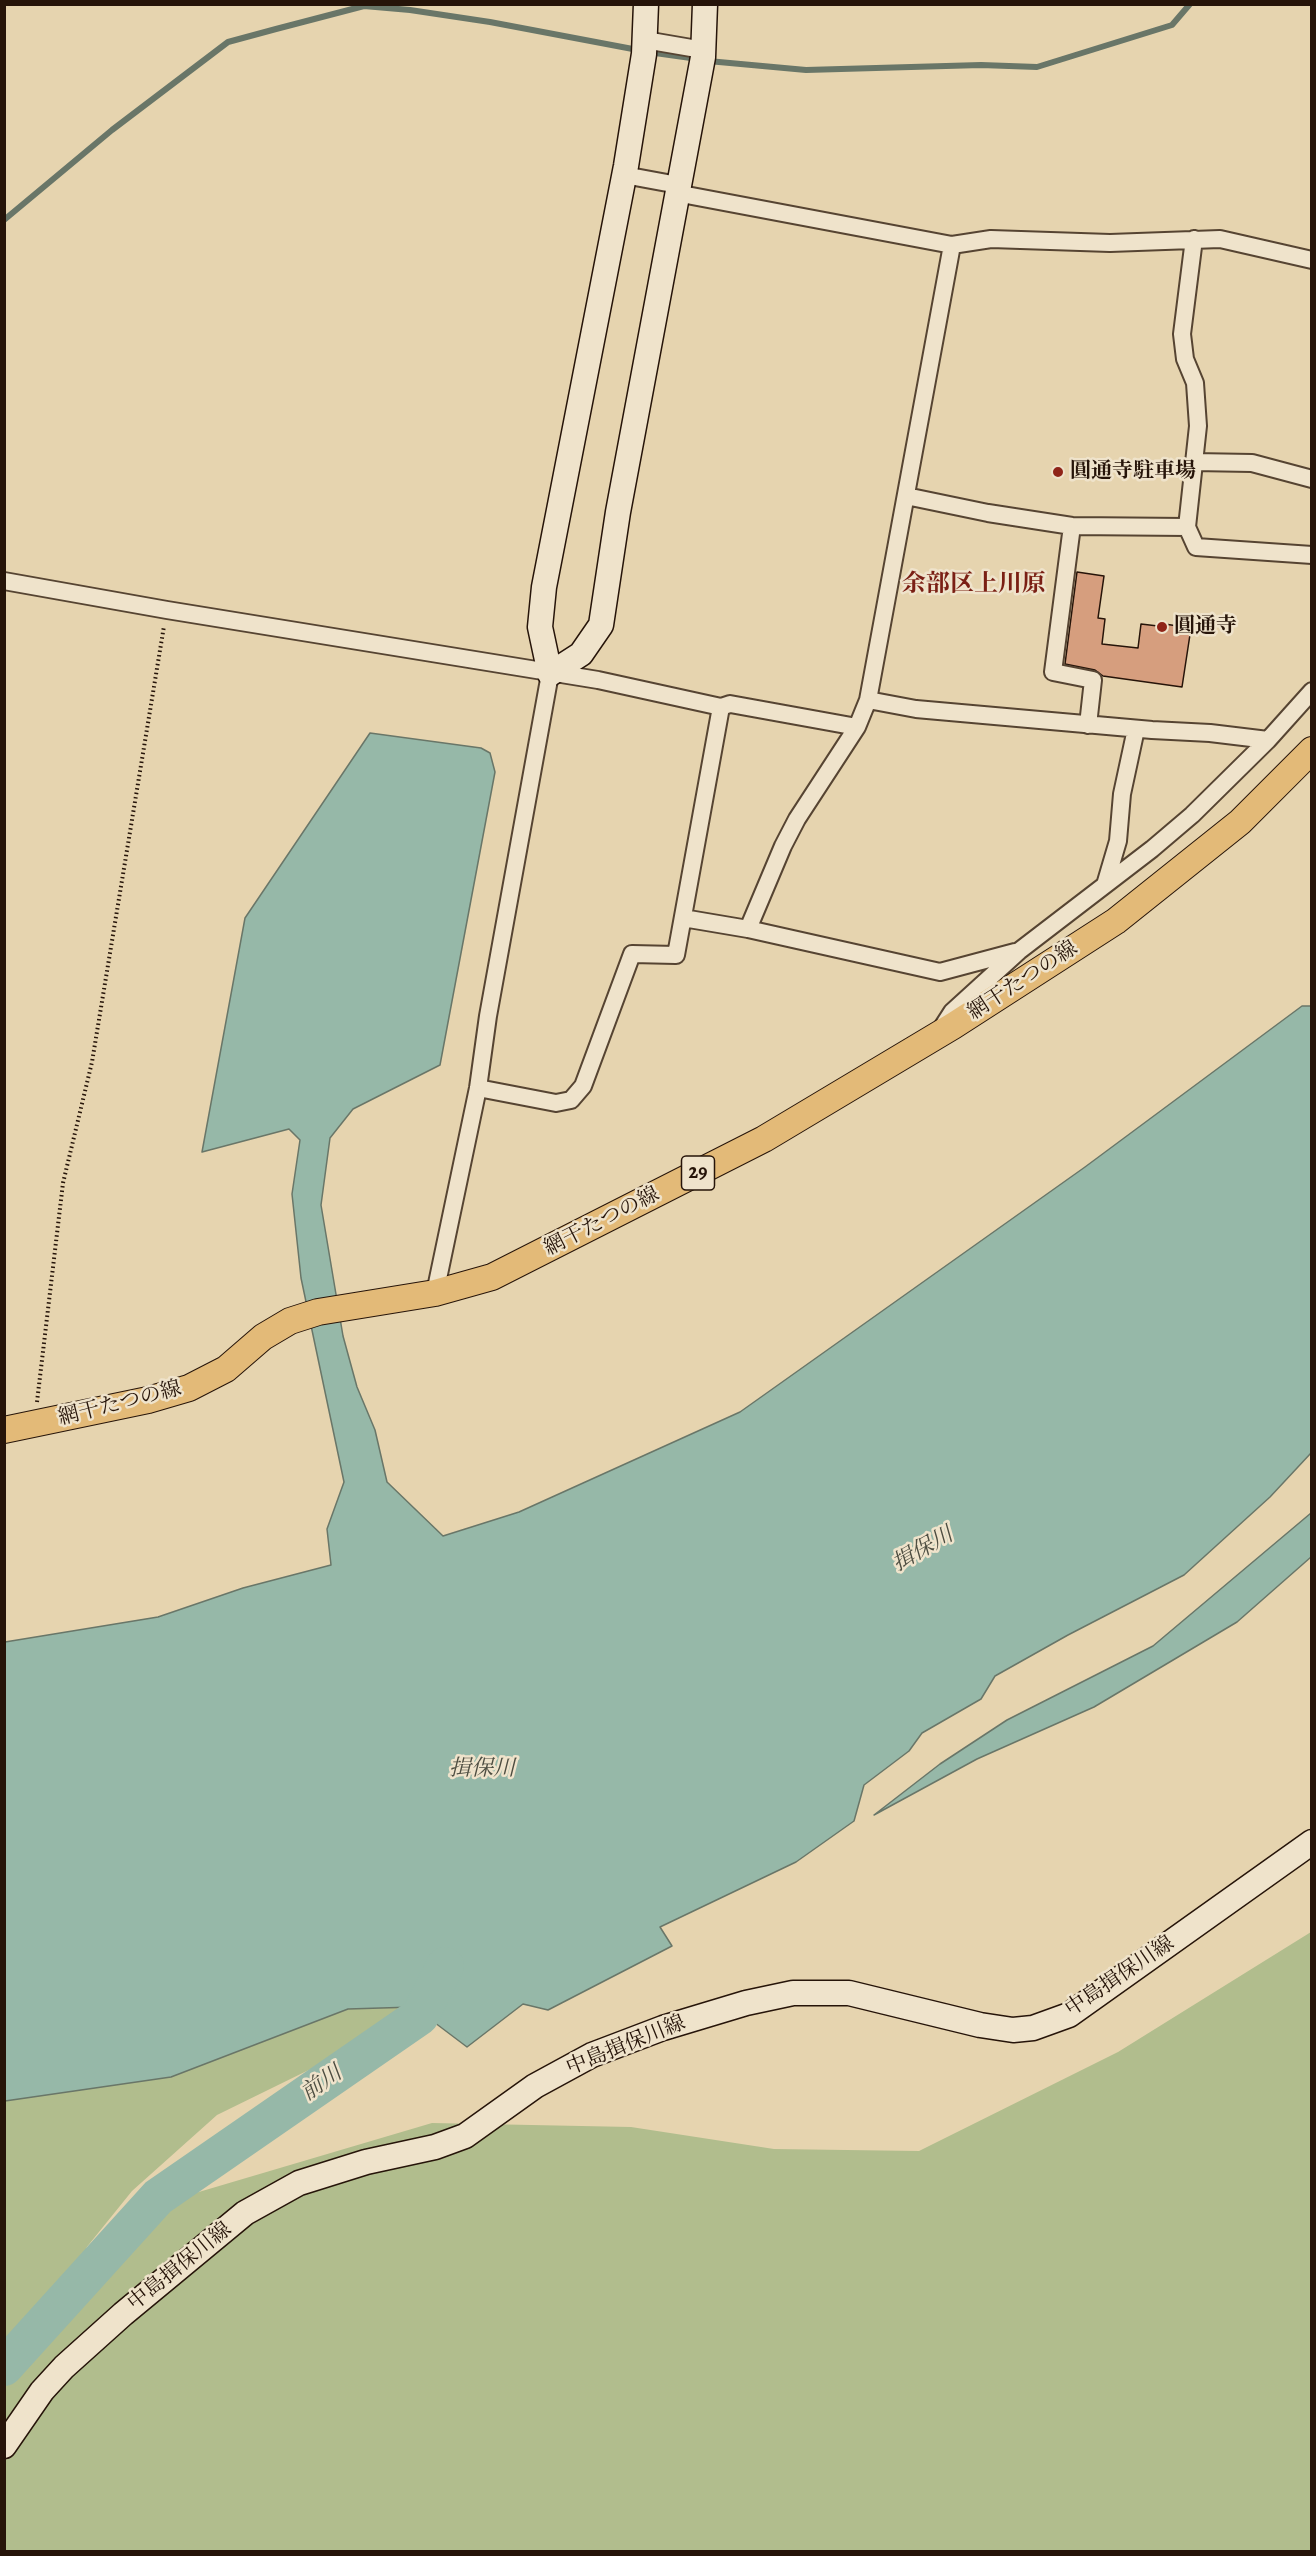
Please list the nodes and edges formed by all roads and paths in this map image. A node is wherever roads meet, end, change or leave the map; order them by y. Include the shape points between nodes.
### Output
1 (646, 4) edge
2 (705, 4) edge
3 (645, 40) junction
4 (703, 50) junction
5 (624, 175) junction
6 (677, 189) junction
7 (1194, 240) junction
8 (952, 245) junction
9 (1311, 260) edge
10 (1194, 462) junction
11 (1311, 479) edge
12 (906, 496) junction
13 (1072, 526) junction
14 (1187, 527) junction
15 (1311, 555) edge
16 (4, 581) edge
17 (167, 610) junction
18 (550, 674) junction
19 (1311, 691) edge
20 (868, 700) junction
21 (721, 707) junction
22 (1088, 725) junction
23 (857, 728) junction
24 (1136, 729) junction
25 (1268, 740) junction
26 (1311, 750) edge
27 (1105, 885) junction
28 (683, 918) junction
29 (748, 929) junction
30 (1019, 951) junction
31 (936, 1036) junction
32 (478, 1088) junction
33 (435, 1293) junction
34 (34, 1424) junction
35 (4, 1430) edge
36 (1311, 1842) edge
37 (4, 2446) edge

1 - 3 main road
2 - 4 main road
3 - 4 street
3 - 5 main road
4 - 6 main road
5 - 6 street
5 - 18 main road via 544,586 540,627
6 - 8 street
6 - 18 main road via 601,626 581,654
7 - 8 street via 1110,243 992,239
7 - 9 street via 1220,239
7 - 10 street via 1182,334 1185,359 1195,383 1198,426
8 - 12 street
10 - 11 street via 1252,463
10 - 14 street
12 - 13 street
12 - 20 street
13 - 14 street
13 - 22 street via 1053,672 1093,680
14 - 15 street via 1196,547
16 - 17 street
17 - 18 street
17 - 34 path via 92,1062 63,1183
18 - 21 street via 598,680
18 - 32 street
19 - 25 street
20 - 22 street via 916,709
20 - 23 street
21 - 23 street via 730,704
21 - 28 street
22 - 24 street
23 - 29 street via 797,819
24 - 25 street
24 - 27 street via 1122,794 1118,841
25 - 27 street via 1192,815
26 - 31 main road, 網干たつの線 / 29 via 1240,822 1116,921
27 - 30 street
28 - 29 street
28 - 32 street via 676,955 632,954 583,1086 571,1100 556,1103
29 - 30 street via 940,972
30 - 31 street via 952,1012
31 - 33 main road, 網干たつの線 / 29 via 764,1139 635,1206 492,1277
32 - 33 street
33 - 34 main road, 網干たつの線 / 29 via 318,1312 290,1321 263,1337 226,1369 189,1388
34 - 35 main road, 網干たつの線 / 29
36 - 37 main road, 中島揖保川線 via 1069,2015 1033,2028 1013,2030 980,2025 849,1993 793,1993 663,2028 592,2055 534,2086 465,2136 299,2183 245,2213 123,2314 42,2391

